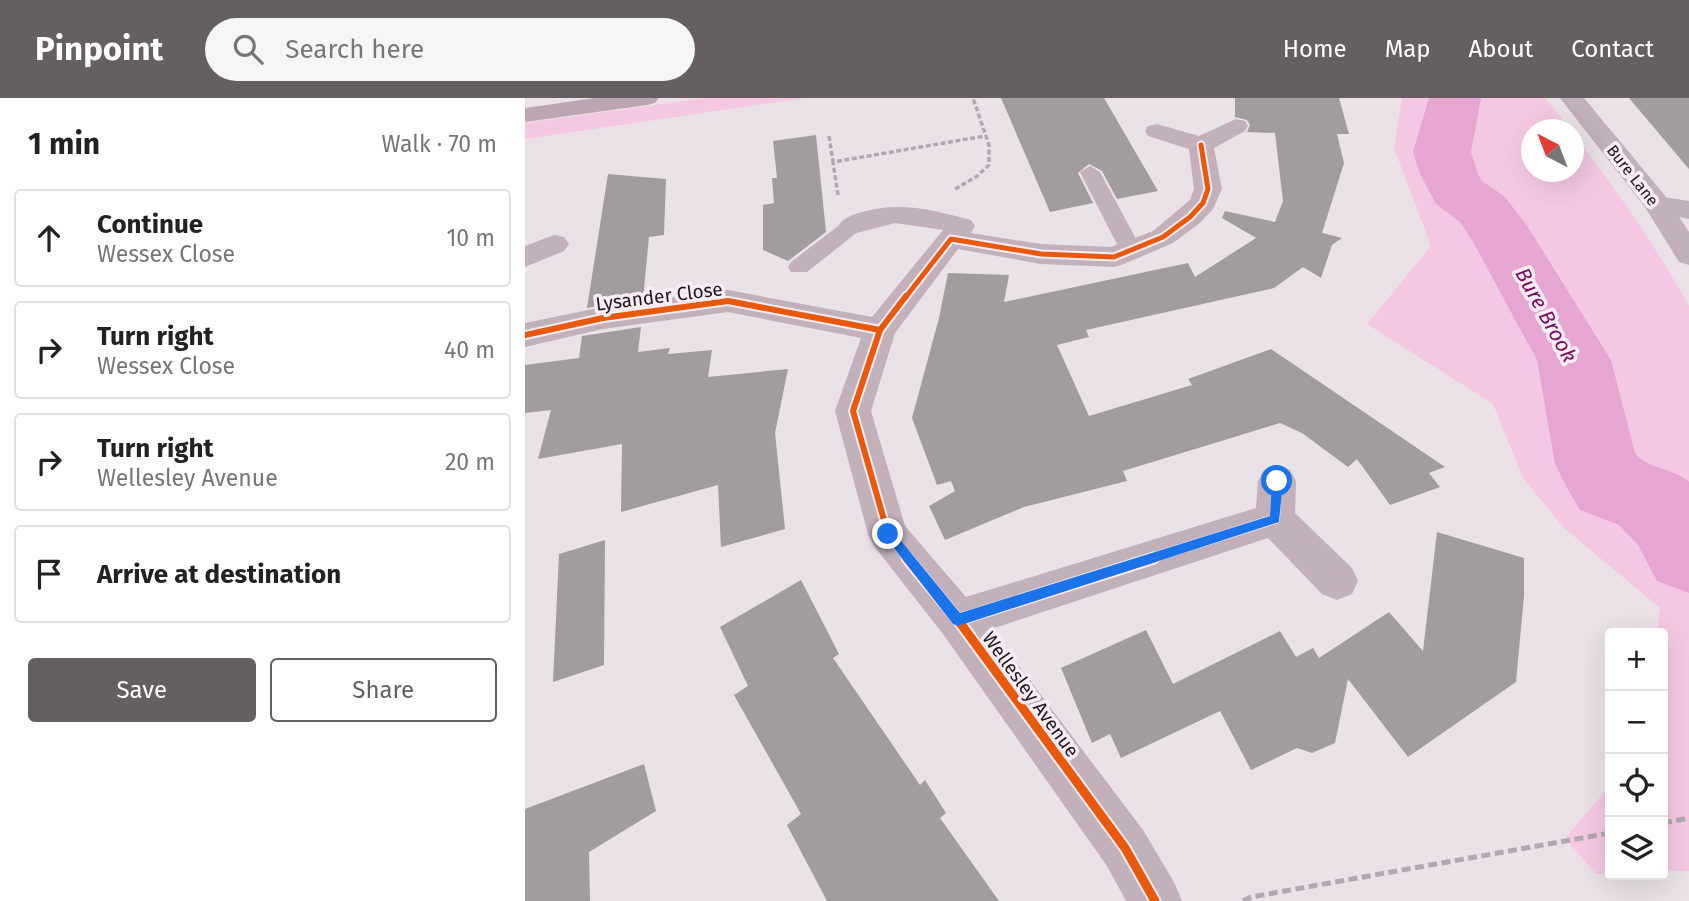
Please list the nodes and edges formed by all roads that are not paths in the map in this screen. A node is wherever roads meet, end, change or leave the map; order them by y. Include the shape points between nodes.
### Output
1 (647, 98) edge
2 (1572, 98) edge
3 (525, 115) edge
4 (1236, 126) dead end
5 (1157, 131) dead end
6 (1201, 145) junction
7 (1090, 172) dead end
8 (1657, 204) junction
9 (1689, 210) edge
10 (853, 225) joint
11 (940, 229) junction
12 (554, 244) dead end
13 (1131, 250) junction
14 (1689, 255) edge
15 (525, 257) edge
16 (799, 267) dead end
17 (880, 330) junction
18 (525, 335) edge
19 (1337, 582) dead end
20 (958, 620) junction
21 (1155, 901) edge

1 - 3 main road
2 - 8 street, Bure Lane
4 - 6 street
5 - 6 street
6 - 13 street via 1208,189 1203,203 1163,237
7 - 13 lane
8 - 9 street
8 - 14 street, Bure Lane
10 - 11 street via 901,212
10 - 16 lane
11 - 13 street via 1041,254 1114,257
11 - 17 street, Wellesley Avenue
12 - 15 street
17 - 18 street, Lysander Close via 728,302 603,318
17 - 20 street, Wellesley Avenue via 853,411 888,534
19 - 20 street via 1276,500
20 - 21 street, Wellesley Avenue via 1125,848

